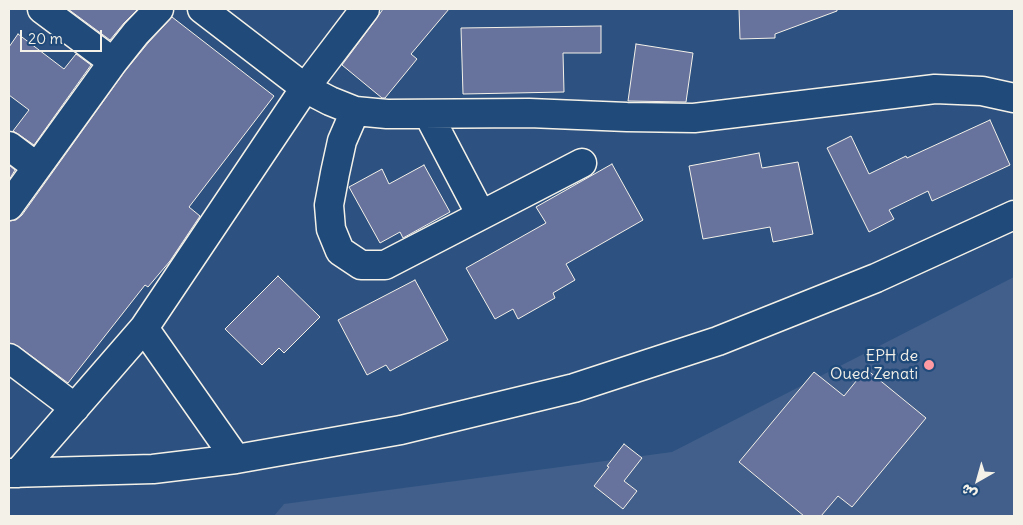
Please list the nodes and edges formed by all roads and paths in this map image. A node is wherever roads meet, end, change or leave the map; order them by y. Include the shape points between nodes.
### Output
1 (42, 9) edge
2 (159, 9) edge
3 (202, 9) edge
4 (359, 11) edge
5 (113, 62) junction
6 (305, 88) junction
7 (1014, 98) edge
8 (356, 111) junction
9 (428, 114) junction
10 (9, 146) edge
11 (582, 163) dead end
12 (37, 167) junction
13 (9, 206) edge
14 (481, 215) junction
15 (1014, 216) edge
16 (144, 328) junction
17 (9, 358) edge
18 (75, 408) junction
19 (236, 459) junction
20 (13, 473) edge

1 - 5 street
2 - 5 street
3 - 6 street
4 - 6 street
5 - 12 street
6 - 8 street
6 - 16 street
7 - 9 street via 982,91 935,89 694,118 529,113
8 - 9 street
8 - 14 street via 342,141 329,205 330,229 340,251 361,265 385,265
9 - 14 street
10 - 12 street
11 - 14 street
12 - 13 street
15 - 19 street via 876,278 728,337 574,388 401,430
16 - 18 street
16 - 19 street
17 - 18 street
18 - 20 street
19 - 20 street via 153,469

